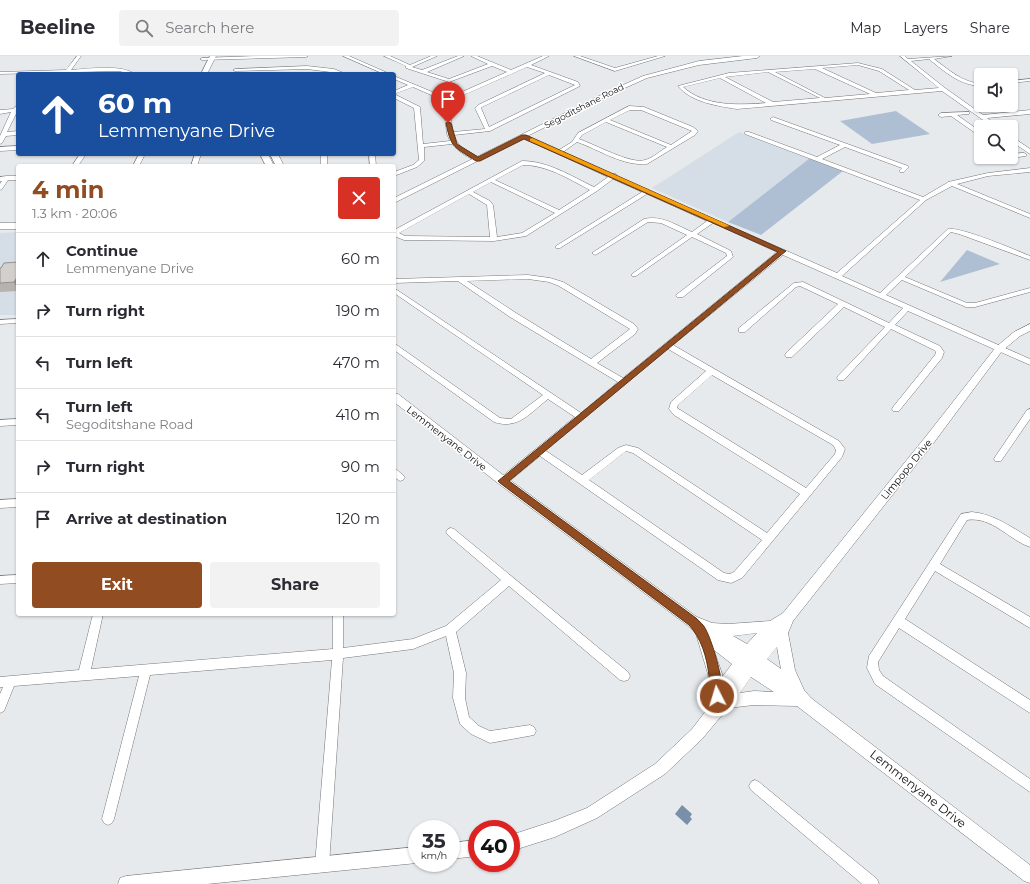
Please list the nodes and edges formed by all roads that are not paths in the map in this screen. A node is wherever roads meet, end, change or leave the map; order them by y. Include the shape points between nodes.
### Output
1 (79, 56) edge
2 (306, 56) edge
3 (345, 56) edge
4 (386, 56) edge
5 (436, 56) edge
6 (462, 56) edge
7 (473, 56) edge
8 (547, 56) edge
9 (576, 56) edge
10 (589, 56) edge
11 (659, 56) edge
12 (757, 56) edge
13 (902, 56) edge
14 (950, 56) edge
15 (266, 57) edge
16 (212, 58) edge
17 (239, 58) junction
18 (930, 58) junction
19 (583, 59) junction
20 (202, 60) edge
21 (907, 60) junction
22 (493, 64) junction
23 (527, 65) junction
24 (409, 66) junction
25 (814, 66) junction
26 (379, 70) junction
27 (767, 70) junction
28 (68, 71) junction
29 (57, 72) edge
30 (127, 72) edge
31 (205, 72) edge
32 (234, 72) edge
33 (340, 72) edge
34 (374, 72) edge
35 (384, 72) edge
36 (422, 72) junction
37 (511, 72) junction
38 (0, 73) edge
39 (16, 73) edge
40 (549, 73) junction
41 (720, 76) junction
42 (396, 77) edge
43 (1030, 80) edge
44 (1018, 81) edge
45 (974, 84) edge
46 (412, 85) junction
47 (943, 89) junction
48 (913, 91) junction
49 (396, 92) edge
50 (875, 95) junction
51 (396, 97) edge
52 (825, 99) junction
53 (445, 101) junction
54 (772, 104) junction
55 (16, 108) edge
56 (16, 110) edge
57 (0, 112) edge
58 (1030, 112) edge
59 (967, 113) dead end
60 (952, 114) junction
61 (941, 115) dead end
62 (983, 117) junction
63 (774, 119) dead end
64 (606, 120) junction
65 (987, 120) edge
66 (974, 129) edge
67 (488, 130) junction
68 (16, 133) edge
69 (747, 133) dead end
70 (5, 134) junction
71 (450, 134) junction
72 (524, 136) junction
73 (577, 140) junction
74 (0, 142) edge
75 (453, 142) junction
76 (845, 145) junction
77 (1018, 145) edge
78 (421, 146) junction
79 (671, 147) junction
80 (16, 148) edge
81 (0, 149) edge
82 (560, 152) junction
83 (1027, 154) edge
84 (324, 156) dead end
85 (478, 159) junction
86 (818, 159) junction
87 (324, 164) edge
88 (1030, 170) edge
89 (902, 172) dead end
90 (396, 173) edge
91 (614, 175) junction
92 (7, 178) junction
93 (16, 178) edge
94 (0, 179) edge
95 (492, 180) junction
96 (950, 183) junction
97 (0, 188) edge
98 (595, 190) junction
99 (648, 191) junction
100 (469, 192) junction
101 (924, 198) junction
102 (396, 200) edge
103 (560, 213) junction
104 (1030, 216) edge
105 (713, 220) junction
106 (0, 226) edge
107 (16, 226) edge
108 (16, 230) edge
109 (0, 231) edge
110 (396, 231) edge
111 (396, 234) edge
112 (692, 235) junction
113 (494, 239) junction
114 (558, 247) dead end
115 (783, 251) junction
116 (595, 254) dead end
117 (1030, 258) edge
118 (634, 275) dead end
119 (838, 276) junction
120 (900, 277) junction
121 (459, 279) junction
122 (396, 281) edge
123 (1030, 290) edge
124 (396, 291) edge
125 (680, 295) dead end
126 (882, 295) junction
127 (842, 304) junction
128 (908, 307) junction
129 (16, 321) edge
130 (0, 322) edge
131 (890, 326) junction
132 (1030, 327) edge
133 (742, 330) dead end
134 (668, 346) junction
135 (396, 347) edge
136 (999, 349) junction
137 (789, 355) dead end
138 (1030, 362) edge
139 (591, 363) junction
140 (711, 371) junction
141 (841, 378) dead end
142 (623, 382) junction
143 (548, 396) junction
144 (396, 399) edge
145 (896, 409) dead end
146 (1030, 412) edge
147 (581, 417) junction
148 (16, 422) edge
149 (0, 423) edge
150 (540, 450) junction
151 (998, 459) dead end
152 (582, 480) junction
153 (503, 481) junction
154 (806, 493) junction
155 (16, 503) edge
156 (0, 504) edge
157 (451, 532) dead end
158 (768, 539) junction
159 (1030, 543) edge
160 (933, 565) junction
161 (16, 579) edge
162 (0, 580) edge
163 (509, 580) junction
164 (98, 616) edge
165 (338, 616) edge
166 (898, 621) junction
167 (1030, 623) edge
168 (450, 630) junction
169 (707, 630) junction
170 (777, 630) junction
171 (338, 654) junction
172 (748, 661) junction
173 (146, 669) junction
174 (84, 674) junction
175 (624, 676) dead end
176 (5, 681) edge
177 (721, 699) junction
178 (801, 699) junction
179 (0, 707) edge
180 (1030, 707) edge
181 (530, 731) dead end
182 (754, 786) dead end
183 (1030, 786) edge
184 (108, 819) dead end
185 (520, 840) edge
186 (408, 856) edge
187 (322, 865) junction
188 (1030, 875) edge
189 (126, 884) edge
190 (872, 884) edge

1 - 28 street
2 - 15 street
3 - 26 street
4 - 24 street
5 - 24 street
6 - 36 street
7 - 22 street
8 - 23 street
9 - 19 street
10 - 19 street
11 - 19 street via 615,70
12 - 72 street, Segoditshane Road via 703,62 645,77
13 - 21 street
14 - 18 street
15 - 17 street
16 - 17 street
16 - 20 street
16 - 31 main road
17 - 32 street
18 - 21 street
18 - 45 street via 961,81
21 - 47 street
22 - 36 street via 448,81
22 - 37 street
23 - 37 street
23 - 40 street
24 - 36 street
25 - 27 street
25 - 48 street via 872,66 887,72
25 - 50 street
26 - 34 street
26 - 35 street
27 - 41 street
27 - 52 street
28 - 29 street
28 - 30 street
32 - 33 street via 303,68 334,69
37 - 53 street
38 - 39 street
40 - 67 street via 480,106 478,108
40 - 67 street via 578,86
41 - 54 street
41 - 54 street via 680,86 681,89 701,99 722,106
42 - 46 street
43 - 44 street
46 - 49 street
46 - 53 street
47 - 48 street
47 - 62 street
48 - 50 street
50 - 52 street
51 - 78 street via 417,107
52 - 54 street
53 - 71 street
55 - 57 street
56 - 70 street
58 - 62 street
59 - 60 street
60 - 61 street
60 - 66 street
62 - 65 street
63 - 76 street
64 - 73 street via 580,134
64 - 79 street
64 - 79 street via 629,108 637,107 694,130 692,134
67 - 71 street
68 - 70 street
69 - 86 street
70 - 74 street
71 - 75 street
72 - 82 street
72 - 85 street, Segoditshane Road
73 - 79 street via 640,164
73 - 82 street
75 - 78 street
75 - 85 street
76 - 86 street
76 - 89 street via 904,166 906,168
77 - 83 street
78 - 90 street via 422,160
80 - 81 street
82 - 91 street
84 - 87 street
85 - 102 street, Segoditshane Road
86 - 101 street
88 - 96 street via 984,175
91 - 98 street
91 - 99 street
92 - 93 street
92 - 94 street
92 - 97 street
95 - 98 street via 522,163 527,163 543,166
95 - 100 street
95 - 103 street
96 - 101 street
96 - 104 street
98 - 103 street
99 - 105 street
99 - 114 street
100 - 110 street
100 - 113 street via 490,205
101 - 119 street
103 - 113 street via 524,235
105 - 112 street
105 - 115 street
106 - 107 main road
108 - 109 main road
111 - 113 street via 404,238
112 - 116 street via 662,221 649,219
112 - 118 street
112 - 125 street via 729,252 730,256
115 - 119 street
115 - 134 street
117 - 120 street via 950,230
119 - 126 street
120 - 123 street via 961,304 970,305
120 - 126 street
121 - 122 street
121 - 139 street
121 - 139 street via 528,277 550,280 633,327 632,332
124 - 143 street
126 - 128 street
127 - 131 street
127 - 133 street via 797,284
127 - 137 street
128 - 131 street
128 - 136 street
129 - 130 street
131 - 141 street
131 - 145 street via 937,348 940,352
132 - 136 street, Limpopo Drive
134 - 140 street
134 - 142 street
135 - 143 street via 498,421 514,421
136 - 138 street
136 - 170 street, Limpopo Drive
139 - 142 street
140 - 154 street via 839,446 839,455
140 - 154 street via 674,404 674,409
142 - 147 street
143 - 147 street
144 - 153 street, Lemmenyane Drive
146 - 151 street
147 - 150 street
148 - 149 street
150 - 152 street
150 - 153 street
152 - 158 street via 621,450 636,450
152 - 158 street via 727,578 731,579 738,575
153 - 169 street, Lemmenyane Drive
154 - 158 street
155 - 156 street
157 - 163 street
159 - 160 street via 987,518 969,515 964,517
160 - 166 street
160 - 167 street
161 - 162 street
163 - 168 street
163 - 175 street
164 - 174 street
165 - 171 street
166 - 180 street
166 - 183 street via 873,660 875,675
168 - 171 street via 413,644
168 - 181 street via 460,673 460,698 464,720 475,730 490,737
169 - 170 street via 757,626
169 - 172 street, Lemmenyane Drive
169 - 177 street
170 - 172 street, Limpopo Drive
170 - 178 street via 788,671
171 - 173 street
171 - 187 street
172 - 177 street, Limpopo Drive
172 - 178 street, Lemmenyane Drive
173 - 174 street
173 - 184 street
174 - 176 street
176 - 179 street
177 - 178 street
177 - 185 street, Limpopo Drive via 697,734 660,769 636,786 592,813
178 - 188 street, Lemmenyane Drive
182 - 190 street
186 - 187 street
187 - 189 street

